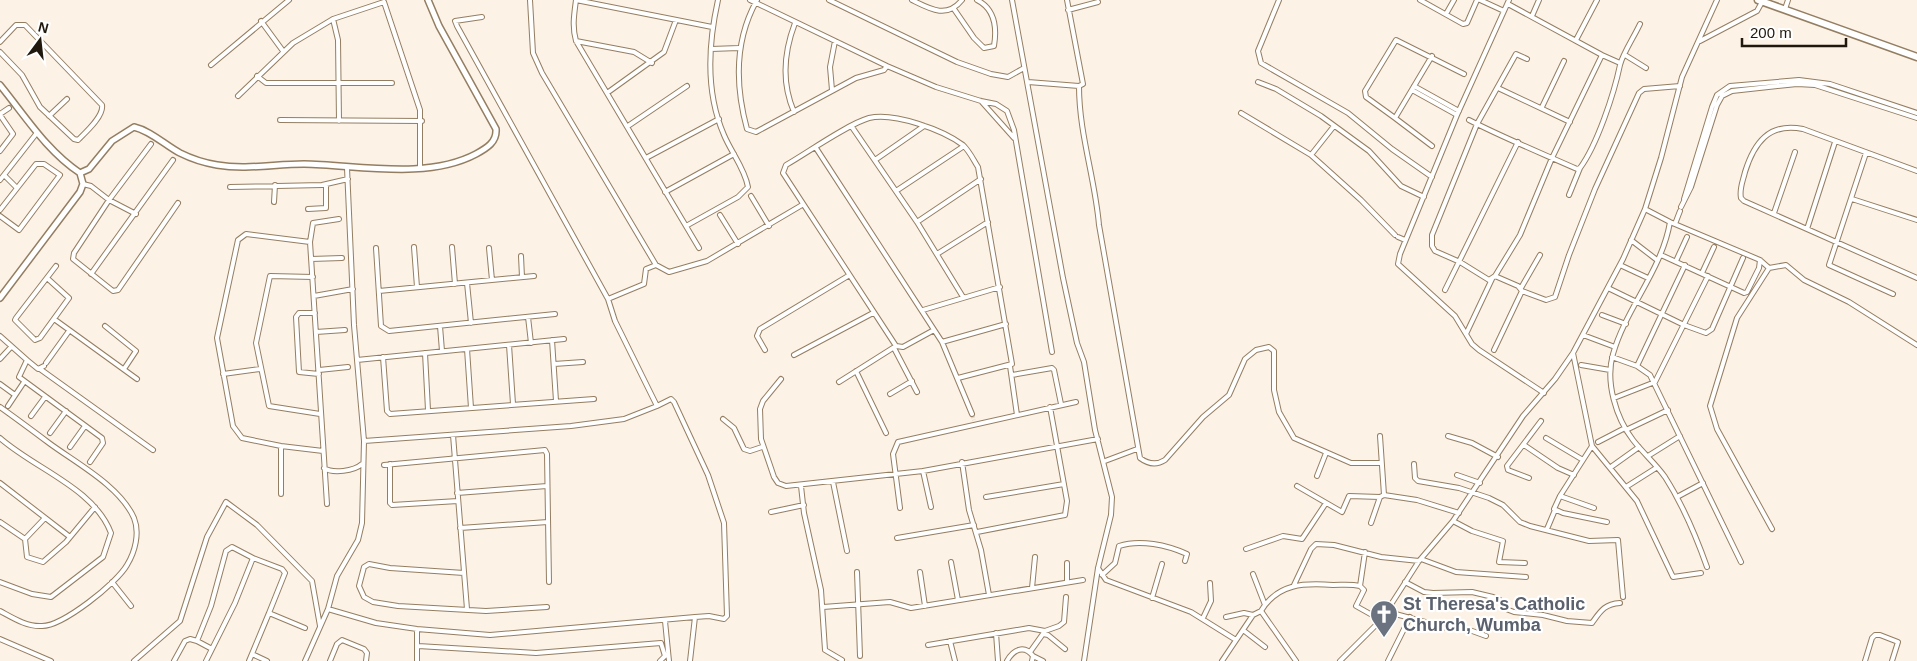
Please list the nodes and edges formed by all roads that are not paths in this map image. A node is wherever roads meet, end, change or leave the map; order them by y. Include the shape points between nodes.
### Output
1 (289, 0) edge
2 (428, 0) edge
3 (530, 0) edge
4 (718, 0) edge
5 (750, 0) edge
6 (830, 0) edge
7 (912, 0) edge
8 (962, 0) edge
9 (977, 0) edge
10 (1012, 0) edge
11 (1067, 0) edge
12 (1279, 0) edge
13 (1420, 0) edge
14 (1454, 0) edge
15 (1478, 0) edge
16 (1539, 0) edge
17 (1597, 0) edge
18 (1717, 0) edge
19 (1788, 0) edge
20 (384, 1) edge
21 (1760, 1) edge
22 (756, 2) edge
23 (1098, 2) dead end
24 (1509, 2) edge
25 (954, 9) junction
26 (1785, 9) junction
27 (1068, 10) junction
28 (1504, 11) junction
29 (1446, 14) junction
30 (1532, 16) junction
31 (482, 17) dead end
32 (333, 19) junction
33 (676, 20) junction
34 (261, 21) junction
35 (795, 23) junction
36 (1640, 24) dead end
37 (712, 27) junction
38 (1576, 40) junction
39 (576, 41) junction
40 (0, 42) edge
41 (835, 42) junction
42 (1700, 42) junction
43 (739, 48) junction
44 (711, 49) junction
45 (283, 51) junction
46 (0, 52) edge
47 (1602, 55) junction
48 (1432, 56) junction
49 (1625, 56) junction
50 (1917, 57) edge
51 (1527, 59) dead end
52 (1564, 61) dead end
53 (652, 63) junction
54 (1620, 63) junction
55 (211, 65) dead end
56 (887, 66) junction
57 (1024, 68) junction
58 (1646, 68) dead end
59 (1464, 74) dead end
60 (258, 76) junction
61 (1028, 82) junction
62 (1258, 82) dead end
63 (392, 83) dead end
64 (339, 84) junction
65 (687, 86) dead end
66 (1079, 86) junction
67 (1680, 86) junction
68 (1, 87) edge
69 (1413, 88) junction
70 (1498, 88) junction
71 (832, 90) junction
72 (607, 93) junction
73 (1853, 93) junction
74 (238, 96) dead end
75 (67, 99) dead end
76 (981, 102) junction
77 (9, 108) dead end
78 (1542, 108) junction
79 (794, 112) junction
80 (1241, 112) dead end
81 (1458, 113) junction
82 (1917, 113) edge
83 (0, 114) edge
84 (49, 116) junction
85 (1395, 118) junction
86 (1917, 118) edge
87 (719, 119) junction
88 (280, 120) dead end
89 (1469, 120) dead end
90 (339, 121) junction
91 (422, 121) junction
92 (1570, 122) junction
93 (1477, 124) junction
94 (628, 126) junction
95 (924, 126) junction
96 (1334, 126) junction
97 (852, 127) junction
98 (36, 134) junction
99 (1014, 138) junction
100 (1518, 142) junction
101 (1835, 142) junction
102 (151, 144) dead end
103 (964, 146) junction
104 (1432, 146) dead end
105 (816, 148) junction
106 (0, 151) edge
107 (1795, 152) dead end
108 (1866, 153) junction
109 (734, 154) junction
110 (1311, 155) junction
111 (646, 158) junction
112 (1552, 158) junction
113 (173, 160) dead end
114 (875, 160) junction
115 (420, 167) junction
116 (347, 168) junction
117 (1580, 168) junction
118 (1917, 171) edge
119 (80, 173) junction
120 (4, 176) junction
121 (1432, 177) junction
122 (348, 179) junction
123 (981, 179) junction
124 (0, 180) edge
125 (82, 184) junction
126 (326, 184) junction
127 (275, 185) junction
128 (230, 187) dead end
129 (17, 188) junction
130 (896, 191) junction
131 (665, 192) junction
132 (1569, 195) dead end
133 (751, 196) dead end
134 (1424, 197) junction
135 (1852, 199) junction
136 (109, 200) junction
137 (274, 202) dead end
138 (178, 203) dead end
139 (802, 205) junction
140 (308, 209) dead end
141 (1645, 209) junction
142 (0, 210) edge
143 (1774, 213) junction
144 (136, 214) junction
145 (720, 215) dead end
146 (0, 216) edge
147 (339, 219) dead end
148 (1917, 220) edge
149 (917, 222) junction
150 (988, 222) junction
151 (1670, 222) junction
152 (1675, 224) junction
153 (686, 226) junction
154 (769, 226) junction
155 (1807, 229) junction
156 (1687, 237) dead end
157 (1405, 240) junction
158 (1631, 240) junction
159 (310, 242) junction
160 (1837, 242) junction
161 (738, 244) junction
162 (452, 246) dead end
163 (414, 247) dead end
164 (376, 248) dead end
165 (489, 248) dead end
166 (699, 248) dead end
167 (1714, 248) dead end
168 (937, 254) junction
169 (1540, 255) dead end
170 (1661, 255) junction
171 (521, 256) dead end
172 (342, 258) dead end
173 (1743, 258) dead end
174 (311, 259) junction
175 (1657, 260) junction
176 (1760, 260) junction
177 (1676, 261) junction
178 (1460, 262) junction
179 (656, 265) junction
180 (1620, 265) junction
181 (1685, 265) junction
182 (56, 266) dead end
183 (1769, 268) junction
184 (1702, 273) junction
185 (91, 274) junction
186 (534, 276) dead end
187 (848, 276) junction
188 (1708, 276) junction
189 (522, 277) junction
190 (47, 278) junction
191 (313, 278) junction
192 (1493, 278) junction
193 (1648, 278) junction
194 (1917, 278) edge
195 (492, 280) junction
196 (467, 282) junction
197 (455, 284) junction
198 (1000, 287) junction
199 (1732, 287) junction
200 (417, 288) junction
201 (1608, 288) junction
202 (353, 289) junction
203 (1521, 289) junction
204 (1445, 290) dead end
205 (379, 291) junction
206 (1893, 294) dead end
207 (314, 296) junction
208 (963, 297) junction
209 (0, 298) edge
210 (608, 299) junction
211 (1636, 301) junction
212 (923, 310) junction
213 (873, 312) junction
214 (315, 313) junction
215 (554, 314) dead end
216 (1602, 314) dead end
217 (1661, 314) junction
218 (528, 317) junction
219 (54, 319) junction
220 (471, 323) junction
221 (1006, 324) junction
222 (1626, 324) junction
223 (1684, 325) junction
224 (105, 326) dead end
225 (440, 326) junction
226 (69, 330) junction
227 (345, 330) dead end
228 (934, 330) junction
229 (316, 332) junction
230 (1466, 334) junction
231 (1584, 335) junction
232 (0, 336) edge
233 (564, 339) dead end
234 (552, 340) junction
235 (942, 342) junction
236 (530, 343) junction
237 (510, 345) junction
238 (1917, 345) edge
239 (11, 347) junction
240 (895, 347) junction
241 (1615, 347) junction
242 (466, 349) junction
243 (765, 350) dead end
244 (1494, 350) dead end
245 (442, 351) junction
246 (1052, 352) dead end
247 (1574, 353) junction
248 (425, 354) junction
249 (794, 354) dead end
250 (383, 357) junction
251 (1612, 357) junction
252 (0, 359) edge
253 (28, 360) junction
254 (357, 360) junction
255 (583, 362) dead end
256 (554, 364) junction
257 (1581, 365) dead end
258 (43, 366) junction
259 (1010, 366) junction
260 (1637, 366) junction
261 (348, 368) dead end
262 (260, 369) junction
263 (124, 370) junction
264 (1610, 370) junction
265 (856, 371) junction
266 (319, 372) junction
267 (223, 374) junction
268 (1012, 375) junction
269 (958, 378) junction
270 (137, 379) dead end
271 (781, 379) dead end
272 (912, 381) junction
273 (24, 382) junction
274 (839, 382) dead end
275 (1654, 382) junction
276 (0, 384) edge
277 (917, 392) dead end
278 (1544, 393) junction
279 (890, 394) dead end
280 (15, 395) junction
281 (45, 397) junction
282 (1614, 398) junction
283 (594, 399) dead end
284 (556, 401) junction
285 (1076, 402) dead end
286 (513, 404) junction
287 (1061, 404) junction
288 (8, 406) dead end
289 (657, 406) junction
290 (0, 407) edge
291 (1050, 407) junction
292 (471, 408) junction
293 (428, 410) junction
294 (1668, 410) junction
295 (66, 411) junction
296 (320, 414) junction
297 (972, 414) tunnel mouth
298 (1017, 415) junction
299 (31, 416) dead end
300 (724, 419) dead end
301 (1541, 421) dead end
302 (86, 426) junction
303 (1625, 429) junction
304 (50, 433) dead end
305 (886, 433) dead end
306 (453, 436) junction
307 (1380, 436) dead end
308 (1448, 436) dead end
309 (1680, 436) junction
310 (0, 438) edge
311 (1546, 438) dead end
312 (1098, 439) junction
313 (364, 441) junction
314 (1598, 442) dead end
315 (1057, 444) junction
316 (1524, 445) junction
317 (281, 446) junction
318 (1592, 446) junction
319 (70, 447) dead end
320 (762, 447) junction
321 (1639, 447) junction
322 (1137, 449) junction
323 (153, 450) dead end
324 (323, 451) junction
325 (1326, 453) junction
326 (1648, 456) junction
327 (1498, 457) junction
328 (455, 458) junction
329 (1583, 460) junction
330 (1105, 461) junction
331 (90, 462) dead end
332 (962, 462) junction
333 (1381, 463) junction
334 (362, 464) junction
335 (390, 464) junction
336 (1414, 464) dead end
337 (384, 465) dead end
338 (1611, 467) junction
339 (324, 468) junction
340 (1656, 468) junction
341 (923, 471) junction
342 (894, 474) junction
343 (1458, 475) dead end
344 (1574, 475) junction
345 (1317, 476) dead end
346 (1529, 478) dead end
347 (833, 482) junction
348 (0, 483) edge
349 (1480, 483) junction
350 (1702, 483) junction
351 (1064, 484) junction
352 (547, 486) junction
353 (801, 486) junction
354 (1297, 486) dead end
355 (1626, 487) junction
356 (457, 493) junction
357 (1473, 493) junction
358 (281, 494) dead end
359 (1382, 496) junction
360 (1560, 496) junction
361 (986, 497) dead end
362 (1677, 497) junction
363 (458, 501) junction
364 (1326, 503) junction
365 (327, 504) dead end
366 (804, 505) junction
367 (95, 507) junction
368 (930, 507) dead end
369 (900, 508) dead end
370 (1594, 508) dead end
371 (1555, 510) junction
372 (771, 512) dead end
373 (1459, 513) junction
374 (45, 518) junction
375 (1453, 521) junction
376 (548, 522) junction
377 (1607, 522) dead end
378 (1371, 523) dead end
379 (1, 524) edge
380 (974, 525) junction
381 (460, 528) junction
382 (1547, 529) junction
383 (1772, 529) dead end
384 (977, 532) junction
385 (70, 537) junction
386 (897, 538) dead end
387 (25, 539) junction
388 (1246, 549) dead end
389 (847, 551) dead end
390 (1365, 552) junction
391 (1036, 557) dead end
392 (253, 558) junction
393 (1420, 560) junction
394 (1185, 561) dead end
395 (951, 562) dead end
396 (1741, 562) dead end
397 (1067, 563) dead end
398 (1525, 563) dead end
399 (1162, 564) dead end
400 (1707, 567) dead end
401 (1098, 568) junction
402 (857, 572) dead end
403 (920, 572) dead end
404 (1701, 573) dead end
405 (464, 574) junction
406 (1253, 574) dead end
407 (1102, 575) junction
408 (1526, 577) dead end
409 (1083, 580) dead end
410 (0, 582) edge
411 (112, 582) junction
412 (549, 582) dead end
413 (1067, 582) junction
414 (1405, 582) junction
415 (1210, 583) dead end
416 (1294, 586) junction
417 (1360, 586) junction
418 (1032, 588) junction
419 (989, 594) junction
420 (1066, 597) dead end
421 (1623, 597) dead end
422 (1152, 598) junction
423 (958, 600) junction
424 (1620, 603) dead end
425 (858, 605) junction
426 (1265, 605) junction
427 (131, 606) dead end
428 (925, 606) junction
429 (547, 607) dead end
430 (823, 607) junction
431 (328, 609) junction
432 (467, 609) junction
433 (0, 611) edge
434 (1261, 612) junction
435 (1388, 612) junction
436 (269, 613) junction
437 (1253, 615) junction
438 (1226, 616) dead end
439 (695, 617) junction
440 (1410, 617) junction
441 (1203, 618) junction
442 (665, 620) junction
443 (1381, 620) junction
444 (305, 628) dead end
445 (320, 628) junction
446 (417, 629) junction
447 (1243, 630) junction
448 (1044, 632) junction
449 (996, 633) junction
450 (1486, 636) dead end
451 (0, 639) edge
452 (1236, 640) junction
453 (197, 641) junction
454 (950, 642) junction
455 (928, 645) dead end
456 (418, 646) junction
457 (1265, 647) dead end
458 (212, 649) junction
459 (1065, 649) dead end
460 (252, 654) junction
461 (1032, 654) junction
462 (860, 656) dead end
463 (842, 660) edge
464 (51, 661) edge
465 (134, 661) edge
466 (174, 661) edge
467 (206, 661) edge
468 (249, 661) edge
469 (266, 661) edge
470 (305, 661) edge
471 (330, 661) edge
472 (366, 661) edge
473 (417, 661) edge
474 (660, 661) edge
475 (669, 661) edge
476 (674, 661) edge
477 (690, 661) edge
478 (955, 661) edge
479 (998, 661) edge
480 (1007, 661) edge
481 (1032, 661) edge
482 (1043, 661) edge
483 (1084, 661) edge
484 (1222, 661) edge
485 (1296, 661) edge
486 (1340, 661) edge
487 (1388, 661) edge
488 (1865, 661) edge
489 (1892, 661) edge

1 - 34 street
2 - 115 street via 496,133 491,144 464,160 439,167
3 - 179 street via 533,53 542,73
4 - 37 street
5 - 22 street
6 - 57 street via 975,69 1008,77
7 - 25 street via 933,10
8 - 25 street
9 - 25 street via 992,14 995,38 990,49 984,48 974,38
10 - 57 street
11 - 27 street
12 - 121 street via 1258,51 1261,63 1348,113
13 - 29 street
14 - 29 street
15 - 28 street
15 - 29 street via 1467,23
16 - 30 street
17 - 38 street
18 - 42 street
19 - 26 street
20 - 32 street
20 - 91 street
21 - 26 main road
21 - 42 street via 1757,11
22 - 35 street
22 - 43 street via 744,27
23 - 27 street
24 - 28 street
24 - 30 street
26 - 50 main road
27 - 66 street via 1083,81
28 - 81 street
30 - 38 street
31 - 210 street via 455,20
32 - 45 street
32 - 64 street via 338,40
33 - 37 street
33 - 39 street via 576,0 573,30
33 - 53 street via 664,52
34 - 45 street
34 - 55 street
35 - 41 street
35 - 79 street via 788,41 785,67
36 - 49 street
37 - 44 street
38 - 47 street
39 - 53 street via 634,52
39 - 72 street
40 - 84 street via 16,25 25,25 103,108 78,140
41 - 56 street
41 - 71 street via 830,67
42 - 67 street via 1690,57
43 - 44 street
43 - 79 street via 740,103 748,129 756,132
44 - 87 street via 710,83
45 - 60 street
46 - 84 street via 22,75
47 - 54 street
47 - 92 street
48 - 59 street
48 - 69 street
48 - 85 street via 1398,40 1390,49 1365,95
49 - 54 street
49 - 58 street
51 - 70 street via 1516,54
52 - 78 street
53 - 72 street
54 - 117 street via 1616,86
56 - 71 street
56 - 76 street
57 - 61 street
60 - 64 street via 266,83
60 - 74 street
61 - 66 street
61 - 312 street via 1063,278 1084,362
62 - 96 street via 1292,98
63 - 64 street
64 - 90 street
65 - 94 street
66 - 322 street via 1085,146 1097,197
67 - 141 street
67 - 203 street via 1644,89 1639,93 1595,190 1556,297 1546,300
68 - 98 street
69 - 81 street
69 - 85 street
70 - 78 street
70 - 93 street
71 - 79 street
72 - 94 street
73 - 82 street
73 - 86 street
73 - 152 street via 1809,80 1730,86 1717,95
75 - 84 street
76 - 99 street
76 - 99 street via 996,104 1008,112
77 - 83 street
78 - 92 street
80 - 110 street
81 - 121 street
83 - 106 street via 13,134
85 - 104 street
87 - 109 street
87 - 111 street
88 - 90 street
89 - 93 street
90 - 91 street
91 - 115 street
92 - 112 street
93 - 100 street
93 - 178 street via 1432,237 1435,251
94 - 111 street
95 - 97 street via 881,116 868,118
95 - 103 street
95 - 114 street
96 - 110 street
96 - 134 street via 1369,151 1401,186
97 - 105 street
97 - 114 street
98 - 119 street
98 - 120 street
99 - 246 street
100 - 112 street
100 - 178 street
101 - 108 street
101 - 143 street via 1792,127 1775,131 1758,143 1752,151 1740,195 1744,201
101 - 155 street
102 - 136 street
103 - 123 street via 971,153
103 - 130 street
105 - 139 street via 783,169
105 - 212 street
107 - 143 street
108 - 118 street
108 - 135 street
109 - 131 street
109 - 153 street via 747,182 745,192
110 - 157 street
111 - 131 street
112 - 117 street
112 - 192 street via 1520,235
113 - 144 street
114 - 130 street
115 - 116 street
116 - 119 street via 302,164 262,167 216,165 182,154 134,127 112,141 89,168
116 - 122 street
117 - 132 street
119 - 125 street
120 - 124 street
120 - 129 street
121 - 134 street
122 - 126 street
122 - 202 street
123 - 149 street
123 - 150 street
125 - 136 street via 92,186
125 - 209 street via 80,192
126 - 127 street
126 - 140 street via 326,208
127 - 128 street
127 - 137 street
129 - 142 street
129 - 146 street via 36,164 44,164 60,175 19,230
130 - 149 street
131 - 153 street
133 - 154 street
134 - 157 street
135 - 148 street
135 - 160 street
136 - 144 street
136 - 185 street via 74,253 75,262
138 - 185 street via 118,290 113,290
139 - 154 street
139 - 187 street
141 - 151 street
141 - 158 street
143 - 155 street
144 - 185 street
145 - 161 street
147 - 159 street via 313,223
149 - 168 street
150 - 168 street
150 - 198 street
151 - 152 street
151 - 170 street
152 - 176 street
153 - 166 street
154 - 161 street
155 - 160 street
156 - 177 street
157 - 230 street via 1398,259 1399,266 1455,316
158 - 175 street
158 - 180 street
159 - 174 street
159 - 267 street via 246,234 238,240 217,338
160 - 194 street
160 - 206 street via 1830,267
161 - 179 street via 707,261 676,270 664,270
162 - 197 street
163 - 200 street
164 - 205 street
165 - 195 street
167 - 184 street
168 - 208 street
169 - 203 street
170 - 175 street
170 - 177 street
171 - 189 street
172 - 174 street
173 - 199 street
174 - 191 street
175 - 193 street
176 - 183 street
176 - 199 street via 1747,292
177 - 181 street
178 - 192 street via 1489,280
178 - 204 street
179 - 210 street via 646,269 644,284
180 - 193 street
180 - 201 street
181 - 184 street
181 - 217 street
182 - 190 street
183 - 238 street via 1786,265 1804,280 1849,302
183 - 383 street via 1737,318 1710,406 1717,429
184 - 188 street
186 - 189 street
187 - 213 street
187 - 243 street via 760,329 757,336
188 - 199 street
188 - 223 street
189 - 195 street
190 - 219 street via 69,298
190 - 219 street via 16,320 38,340
191 - 207 street
191 - 262 street via 270,276 256,337
192 - 203 street
192 - 230 street
193 - 211 street
195 - 196 street
196 - 197 street
196 - 220 street
197 - 200 street
198 - 208 street
198 - 221 street
199 - 223 street via 1710,332
200 - 205 street
201 - 211 street
201 - 231 street
202 - 207 street
202 - 254 street
203 - 244 street
205 - 225 street via 381,326 384,329
207 - 214 street
208 - 212 street
210 - 289 street via 615,321
211 - 217 street
211 - 222 street
212 - 228 street
213 - 240 street
213 - 249 street
214 - 229 street
214 - 266 street via 297,315 296,329 299,372
215 - 218 street
216 - 222 street
217 - 223 street
217 - 260 street
218 - 220 street
218 - 236 street
219 - 226 street
220 - 225 street
221 - 235 street
221 - 259 street
222 - 241 street
223 - 275 street
224 - 263 street via 136,350
225 - 245 street
226 - 258 street
226 - 263 street
227 - 229 street
228 - 235 street
228 - 240 street via 904,347
229 - 266 street
230 - 278 street via 1478,350
231 - 241 street
231 - 247 street
232 - 239 street
233 - 234 street
234 - 236 street
234 - 256 street
235 - 269 street
236 - 237 street
237 - 242 street
237 - 286 street
239 - 252 street
239 - 253 street
240 - 265 street
240 - 272 street
241 - 251 street
242 - 245 street
242 - 292 street
245 - 248 street
247 - 278 street
247 - 318 street
248 - 250 street
248 - 293 street
250 - 254 street
250 - 293 street via 387,412
251 - 260 street
251 - 264 street
253 - 258 street
253 - 273 street via 19,375
254 - 313 street
255 - 256 street
256 - 284 street
257 - 264 street
258 - 323 street
259 - 268 street
259 - 269 street
260 - 275 street
261 - 266 street
262 - 267 street
262 - 296 street via 269,406
263 - 270 street
264 - 282 street
265 - 274 street
265 - 305 street
266 - 296 street
267 - 317 street via 232,426 238,434 242,438
268 - 287 street via 1052,368
268 - 298 street
269 - 297 street
271 - 320 street via 761,405
272 - 277 street
272 - 279 street
273 - 280 street
273 - 281 street
275 - 282 street
275 - 294 street
276 - 280 street
278 - 327 street via 1523,416
280 - 288 street
281 - 295 street
281 - 299 street
282 - 303 street
283 - 284 street
284 - 286 street
285 - 287 street
286 - 292 street
287 - 291 street
289 - 306 street via 624,419
289 - 439 street via 671,399 674,402 708,475 726,532 726,619
290 - 411 street via 78,463 122,499 130,510 136,530 135,547 127,567
291 - 298 street
291 - 315 street
292 - 293 street
294 - 303 street
294 - 309 street
295 - 302 street
295 - 304 street
296 - 324 street
298 - 342 street via 898,442 894,448
300 - 320 street via 734,428 744,450
301 - 316 street
302 - 319 street
302 - 331 street via 104,440
303 - 314 street
303 - 321 street
306 - 313 street
306 - 328 street
307 - 333 street
308 - 327 street via 1472,443
309 - 326 street
309 - 350 street
310 - 367 street via 76,490
311 - 329 street
312 - 315 street
312 - 330 street
313 - 334 street
315 - 332 street
315 - 351 street
316 - 344 street
316 - 346 street via 1507,468
317 - 324 street
317 - 358 street
318 - 329 street
318 - 338 street
320 - 353 street via 778,483
321 - 326 street
321 - 338 street
322 - 325 street via 1145,462 1165,460 1203,417 1229,395 1245,359 1256,350 1269,347 1274,351 1274,390 1282,420 1294,438
322 - 330 street
324 - 339 street
325 - 333 street via 1351,463
325 - 345 street
326 - 340 street
327 - 349 street
328 - 335 street
328 - 352 street via 545,450
328 - 356 street
329 - 344 street
330 - 401 street via 1112,505
332 - 341 street
332 - 380 street
333 - 359 street
334 - 339 street via 355,470 328,471
334 - 431 street via 359,538 337,576
335 - 337 street
335 - 363 street via 391,504
336 - 357 street via 1418,481
338 - 355 street
339 - 365 street
340 - 355 street
340 - 362 street
341 - 342 street
341 - 368 street
342 - 347 street
342 - 369 street
343 - 349 street
344 - 360 street
347 - 353 street
347 - 389 street
348 - 374 street
349 - 357 street
350 - 362 street
350 - 396 street
351 - 361 street
351 - 384 street via 1068,501 1065,516
352 - 356 street
352 - 376 street
353 - 366 street
354 - 364 street
355 - 404 street via 1640,508 1673,577
356 - 363 street
357 - 373 street
357 - 382 street via 1503,506 1521,522
359 - 364 street via 1350,496 1342,512
359 - 373 street via 1417,500
359 - 378 street
360 - 370 street
360 - 371 street
362 - 400 street
363 - 381 street
364 - 388 street via 1302,539 1283,536
366 - 372 street
366 - 430 street
367 - 385 street
367 - 410 street via 105,516 111,533 103,557 51,597
371 - 377 street
371 - 382 street
373 - 375 street
374 - 385 street
374 - 387 street
375 - 393 street
375 - 398 street via 1503,541 1499,562
376 - 381 street
376 - 412 street
379 - 387 street
380 - 384 street
380 - 386 street
381 - 405 street
382 - 421 street via 1589,541 1618,540
384 - 419 street
385 - 387 street via 43,562 27,557
390 - 393 street via 1381,557
390 - 416 street via 1316,544
390 - 417 street
391 - 418 street
392 - 436 street via 285,573
392 - 453 street via 232,547 228,549
392 - 458 street
393 - 408 street via 1456,572
393 - 414 street
394 - 407 street via 1187,554 1178,550 1130,542 1119,546 1115,563
395 - 423 street
397 - 413 street
399 - 422 street
401 - 407 street
401 - 483 street
402 - 425 street
403 - 428 street
405 - 432 street
405 - 432 street via 368,564 364,567 359,586 364,597 373,602
406 - 426 street
407 - 422 street via 1109,582
409 - 413 street
411 - 427 street
411 - 433 street via 78,609 48,626 30,625
413 - 418 street
414 - 424 street via 1424,592 1467,592 1487,596 1498,599 1506,609 1514,612 1567,621 1592,623 1603,608
414 - 435 street
415 - 441 street via 1210,601
416 - 417 street via 1304,583
416 - 426 street via 1276,594
417 - 443 street via 1364,590 1356,606
418 - 419 street
419 - 423 street
420 - 448 street via 1064,622
422 - 441 street
423 - 428 street
425 - 428 street via 890,602 911,608
425 - 430 street
425 - 462 street
426 - 434 street
429 - 432 street via 490,611
430 - 463 street via 824,650
431 - 445 street
431 - 446 street via 376,623
434 - 437 street
434 - 485 street
435 - 440 street
435 - 443 street
436 - 444 street
436 - 460 street
437 - 438 street
437 - 447 street
439 - 442 street
439 - 477 street
440 - 450 street
440 - 487 street
441 - 452 street
442 - 446 street via 490,635
442 - 475 street
443 - 486 street
445 - 465 street via 312,581 257,525 226,502 207,537 180,622
445 - 470 street
446 - 456 street
447 - 452 street
447 - 457 street
448 - 449 street via 1029,628
448 - 459 street
448 - 461 street
449 - 454 street
449 - 479 street
451 - 464 street
452 - 484 street
453 - 458 street
453 - 466 street via 185,641
454 - 455 street
454 - 478 street
456 - 473 street
456 - 474 street via 536,653 661,643 665,656
458 - 467 street
460 - 468 street
460 - 469 street
461 - 480 street via 1018,649
461 - 481 street
461 - 482 street
471 - 472 street via 342,640 366,650
475 - 476 street
488 - 489 street via 1872,638 1880,635 1898,642

